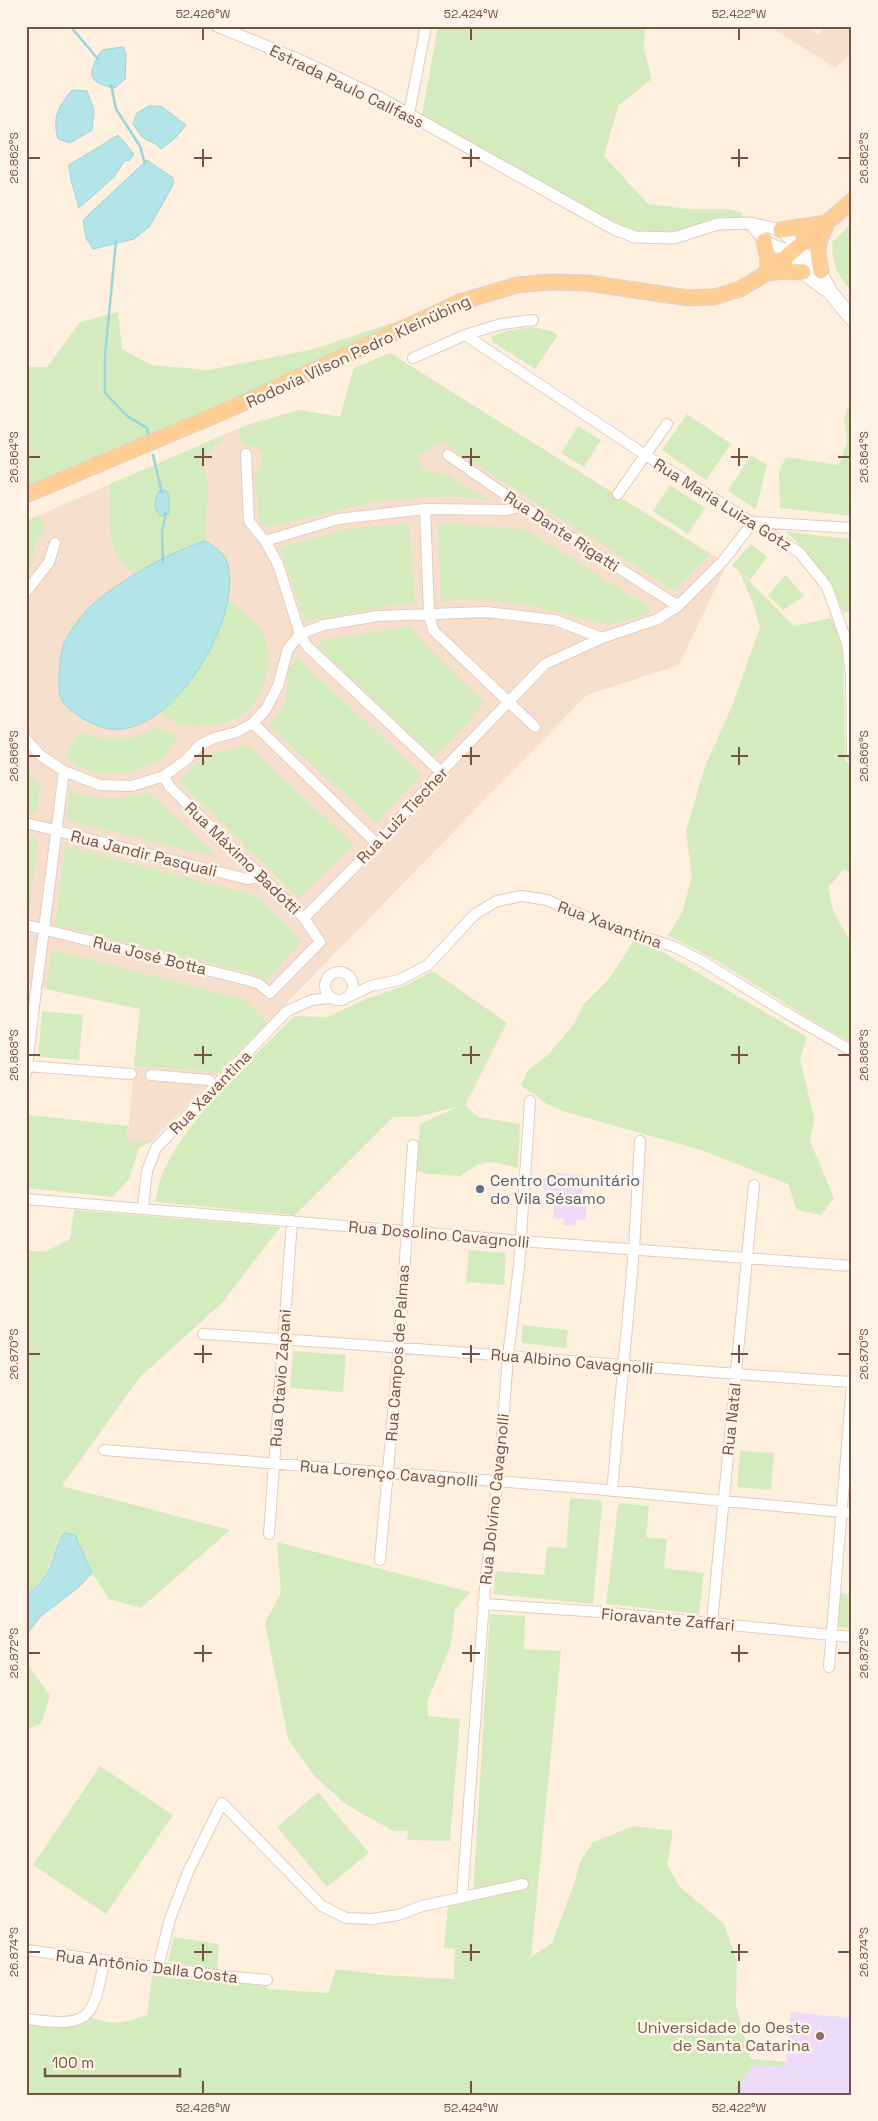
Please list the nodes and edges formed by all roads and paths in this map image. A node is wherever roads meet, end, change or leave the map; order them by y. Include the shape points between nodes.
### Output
1 (217, 26) edge
2 (426, 26) edge
3 (409, 114) junction
4 (852, 201) edge
5 (750, 223) junction
6 (828, 223) junction
7 (781, 230) junction
8 (764, 241) junction
9 (795, 250) junction
10 (803, 272) junction
11 (821, 272) junction
12 (767, 274) junction
13 (831, 293) junction
14 (852, 319) edge
15 (533, 320) dead end
16 (466, 336) junction
17 (413, 358) dead end
18 (667, 424) dead end
19 (246, 454) dead end
20 (448, 455) dead end
21 (647, 456) junction
22 (618, 494) dead end
23 (26, 495) edge
24 (522, 506) junction
25 (425, 509) junction
26 (753, 522) junction
27 (852, 528) edge
28 (265, 541) junction
29 (55, 543) dead end
30 (26, 592) edge
31 (678, 606) junction
32 (429, 613) junction
33 (300, 634) junction
34 (602, 638) junction
35 (508, 702) junction
36 (253, 723) junction
37 (535, 727) dead end
38 (26, 739) edge
39 (852, 755) edge
40 (64, 771) junction
41 (441, 772) junction
42 (164, 776) junction
43 (26, 823) edge
44 (56, 830) junction
45 (377, 844) junction
46 (261, 877) junction
47 (304, 918) junction
48 (26, 925) edge
49 (44, 929) junction
50 (351, 978) junction
51 (325, 983) junction
52 (370, 986) junction
53 (270, 993) joint
54 (350, 996) junction
55 (330, 998) junction
56 (312, 1000) junction
57 (852, 1051) edge
58 (27, 1068) edge
59 (131, 1074) dead end
60 (151, 1075) dead end
61 (209, 1080) dead end
62 (530, 1101) dead end
63 (640, 1141) dead end
64 (413, 1145) dead end
65 (754, 1185) dead end
66 (26, 1199) edge
67 (143, 1208) junction
68 (292, 1221) junction
69 (407, 1230) junction
70 (521, 1241) junction
71 (634, 1250) junction
72 (747, 1257) junction
73 (852, 1266) edge
74 (203, 1334) dead end
75 (283, 1339) junction
76 (399, 1346) junction
77 (508, 1356) junction
78 (622, 1365) junction
79 (735, 1374) junction
80 (852, 1383) edge
81 (104, 1450) dead end
82 (274, 1463) junction
83 (388, 1473) junction
84 (497, 1482) junction
85 (612, 1491) junction
86 (722, 1500) junction
87 (840, 1512) junction
88 (852, 1513) edge
89 (269, 1534) dead end
90 (380, 1560) dead end
91 (483, 1604) junction
92 (712, 1622) junction
93 (832, 1635) junction
94 (852, 1637) edge
95 (829, 1667) dead end
96 (523, 1884) dead end
97 (462, 1897) junction
98 (26, 1950) edge
99 (104, 1961) junction
100 (158, 1967) junction
101 (267, 1980) dead end
102 (26, 2019) edge

1 - 3 street, Estrada Paulo Callfass via 297,59
2 - 3 street
3 - 5 street, Estrada Paulo Callfass via 578,211 635,237 674,238 718,224
4 - 6 main road, Rodovia Vilson Pedro Kleinübing
5 - 7 street, Estrada Paulo Callfass
5 - 8 street
6 - 7 main road
6 - 9 main road, Rodovia Vilson Pedro Kleinübing
6 - 11 main road via 818,240
7 - 9 street
8 - 9 street via 774,247
8 - 12 main road
9 - 10 main road
9 - 11 main road via 814,260
9 - 12 main road, Rodovia Vilson Pedro Kleinübing
10 - 12 main road
10 - 13 main road
11 - 13 main road
12 - 23 main road, Rodovia Vilson Pedro Kleinübing via 740,289 714,297 696,298 588,284 517,284 460,302 237,406
13 - 14 main road
15 - 16 street via 501,324
16 - 17 street
16 - 21 street, Rua Maria Luiza Gotz
18 - 21 street
19 - 28 street via 249,521
20 - 24 street, Rua Dante Rigatti
21 - 22 street
21 - 26 street, Rua Maria Luiza Gotz
24 - 25 street via 508,510
24 - 31 street, Rua Dante Rigatti
25 - 28 street via 338,519
25 - 32 street
26 - 27 street
26 - 31 street, Rua Luiz Tiecher via 721,563
26 - 39 street, Rua Maria Luiza Gotz via 800,553 827,588 847,643 851,674
28 - 33 street via 278,564
29 - 30 street via 49,562
31 - 34 street, Rua Luiz Tiecher via 658,619
32 - 33 street via 378,616 324,625
32 - 34 street via 486,612 555,620
32 - 35 street via 433,630
33 - 36 street via 288,649 274,694
33 - 41 street via 308,646
34 - 35 street, Rua Luiz Tiecher via 545,664
35 - 37 street
35 - 41 street, Rua Luiz Tiecher
36 - 42 street via 200,745
36 - 45 street
38 - 40 street via 41,756
40 - 42 street via 100,785 132,786
40 - 44 street
41 - 45 street, Rua Luiz Tiecher
42 - 46 street, Rua Máximo Badotti via 169,786
43 - 44 street, Rua Jandir Pasquali
44 - 46 street, Rua Jandir Pasquali via 247,879
44 - 49 street
45 - 47 street, Rua Luiz Tiecher
46 - 47 street, Rua Máximo Badotti
47 - 53 street, Rua Máximo Badotti via 320,942
48 - 49 street, Rua José Botta
49 - 53 street, Rua José Botta via 247,980
49 - 58 street
50 - 51 street via 338,972 329,976
50 - 52 street
50 - 54 street via 354,987
51 - 55 street via 325,992
51 - 56 street
52 - 54 street, Rua Xavantina
52 - 57 street, Rua Xavantina via 399,980 428,965 475,914 497,901 522,896 547,900 605,925 675,947
54 - 55 street via 338,1001
55 - 56 street
56 - 67 street, Rua Xavantina via 287,1011 156,1148 147,1171
58 - 59 street
60 - 61 street
62 - 70 street, Rua Dolvino Cavagnolli
63 - 71 street
64 - 69 street, Rua Campos de Palmas
65 - 72 street, Rua Natal
66 - 67 street, Rua Dosolino Cavagnolli
67 - 68 street, Rua Dosolino Cavagnolli
68 - 69 street, Rua Dosolino Cavagnolli
68 - 75 street, Rua Otavio Zapani
69 - 70 street, Rua Dosolino Cavagnolli
69 - 76 street, Rua Campos de Palmas
70 - 71 street, Rua Dosolino Cavagnolli
70 - 77 street, Rua Dolvino Cavagnolli
71 - 72 street, Rua Dosolino Cavagnolli
71 - 78 street
72 - 73 street, Rua Dosolino Cavagnolli
72 - 79 street, Rua Natal
74 - 75 street, Rua Albino Cavagnolli
75 - 76 street, Rua Albino Cavagnolli
75 - 82 street, Rua Otavio Zapani
76 - 77 street, Rua Albino Cavagnolli
76 - 83 street, Rua Campos de Palmas
77 - 78 street, Rua Albino Cavagnolli
77 - 84 street, Rua Dolvino Cavagnolli
78 - 79 street, Rua Albino Cavagnolli
78 - 85 street
79 - 80 street, Rua Albino Cavagnolli
79 - 86 street, Rua Natal
80 - 87 street
81 - 82 street, Rua Lorenço Cavagnolli
82 - 83 street, Rua Lorenço Cavagnolli
82 - 89 street, Rua Otavio Zapani
83 - 84 street, Rua Lorenço Cavagnolli
83 - 90 street, Rua Campos de Palmas
84 - 85 street, Rua Lorenço Cavagnolli
84 - 91 street, Rua Dolvino Cavagnolli
85 - 86 street, Rua Lorenço Cavagnolli
86 - 87 street, Rua Lorenço Cavagnolli
86 - 92 street, Rua Natal
87 - 88 street, Rua Lorenço Cavagnolli
87 - 93 street
91 - 92 street, Fioravante Zaffari
91 - 97 street, Rua Dolvino Cavagnolli
92 - 93 street, Fioravante Zaffari
93 - 94 street, Fioravante Zaffari
93 - 95 street
96 - 97 street
97 - 100 street via 398,1915 346,1918 322,1906 222,1803 188,1872 170,1919
98 - 99 street, Rua Antônio Dalla Costa
99 - 100 street, Rua Antônio Dalla Costa
99 - 102 street via 94,2004 86,2014 61,2024
100 - 101 street, Rua Antônio Dalla Costa

